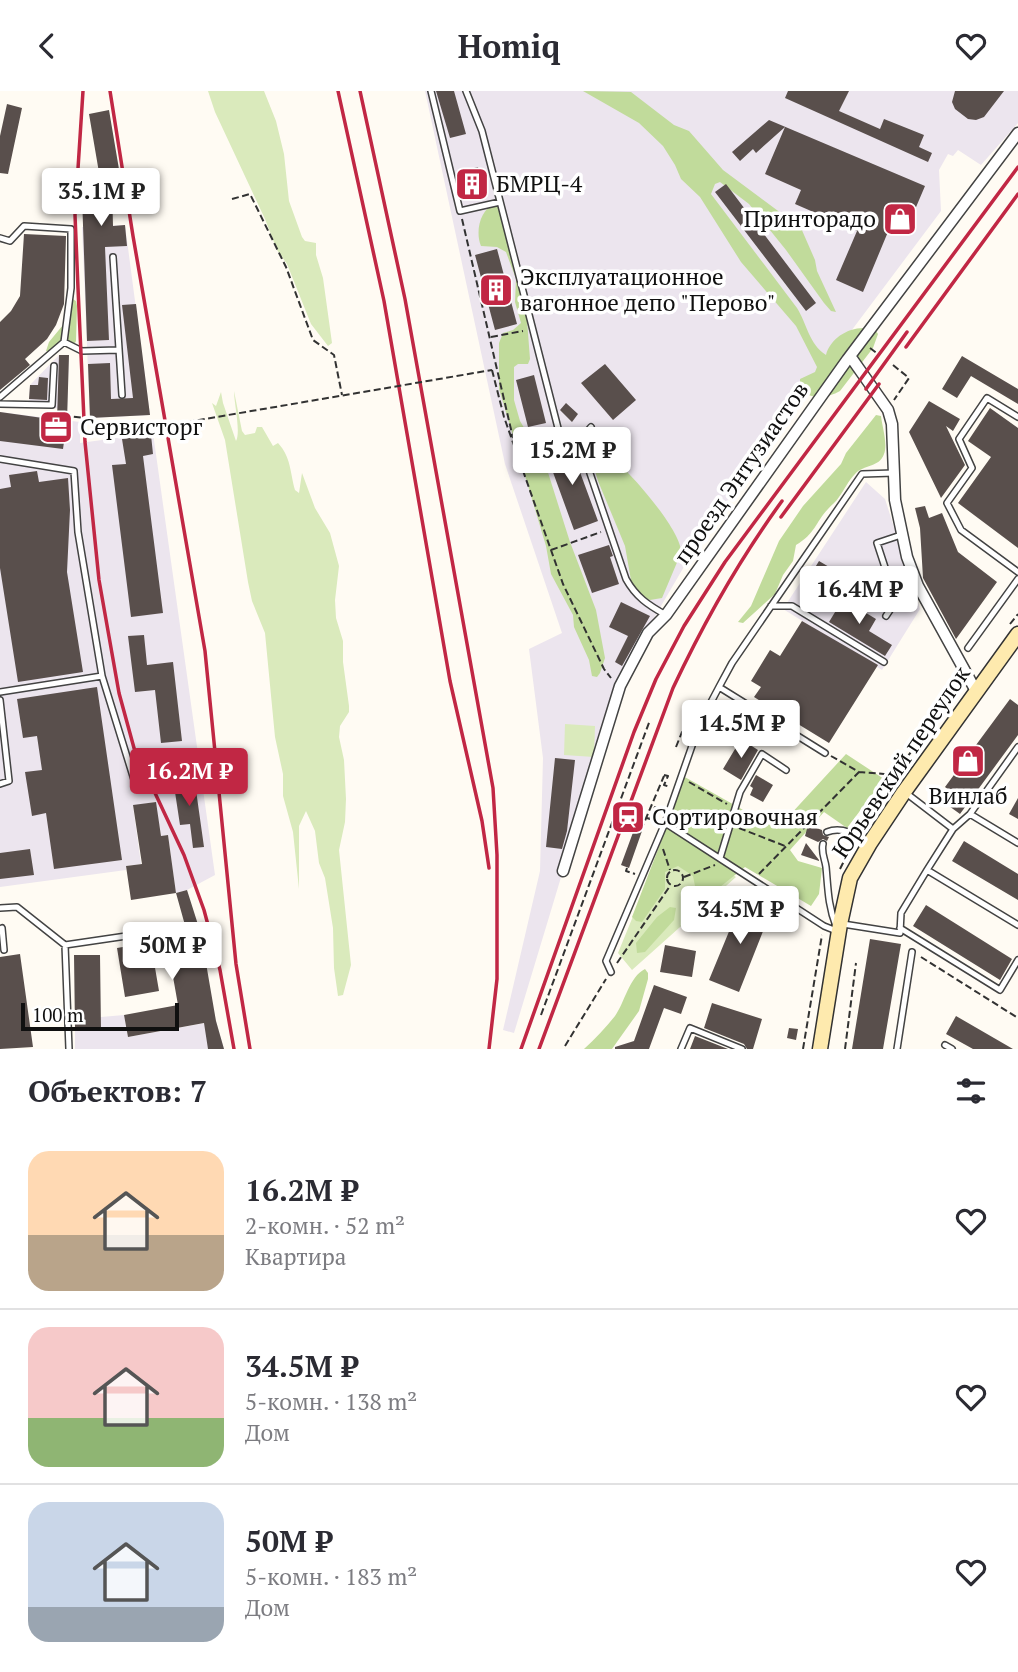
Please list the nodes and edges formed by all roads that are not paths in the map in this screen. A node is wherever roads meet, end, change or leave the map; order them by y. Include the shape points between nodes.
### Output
1 (431, 91) edge
2 (466, 91) edge
3 (1018, 133) edge
4 (500, 202) junction
5 (0, 238) edge
6 (113, 257) dead end
7 (64, 342) junction
8 (118, 350) junction
9 (850, 356) junction
10 (54, 366) dead end
11 (121, 395) dead end
12 (0, 397) edge
13 (0, 404) edge
14 (1018, 417) edge
15 (591, 427) dead end
16 (579, 441) junction
17 (0, 459) edge
18 (894, 473) junction
19 (901, 535) junction
20 (1018, 572) edge
21 (1018, 579) edge
22 (772, 606) junction
23 (666, 614) junction
24 (886, 617) dead end
25 (1018, 634) edge
26 (968, 648) dead end
27 (884, 662) dead end
28 (102, 676) junction
29 (719, 687) junction
30 (976, 691) junction
31 (0, 692) edge
32 (0, 700) edge
33 (1018, 747) edge
34 (825, 753) road end
35 (786, 770) dead end
36 (0, 784) edge
37 (136, 786) dead end
38 (904, 792) junction
39 (970, 814) junction
40 (665, 823) junction
41 (953, 829) junction
42 (827, 832) dead end
43 (870, 843) junction
44 (1018, 843) edge
45 (823, 845) dead end
46 (722, 859) junction
47 (927, 870) junction
48 (563, 871) dead end
49 (0, 908) edge
50 (1018, 925) edge
51 (839, 928) junction
52 (900, 928) junction
53 (0, 929) edge
54 (174, 929) dead end
55 (65, 945) junction
56 (5, 950) dead end
57 (912, 952) road end
58 (1018, 960) edge
59 (611, 972) road end
60 (944, 1045) dead end
61 (69, 1049) edge
62 (681, 1049) edge
63 (741, 1049) edge
64 (820, 1049) edge
65 (897, 1049) edge
66 (952, 1049) edge

1 - 4 lane via 460,211
2 - 4 lane via 482,131
3 - 9 street, проезд Энтузиастов
4 - 16 lane via 559,432
5 - 7 lane via 10,241 24,226 71,229 71,288
6 - 8 lane
7 - 8 lane via 82,351
7 - 12 lane
8 - 11 lane
9 - 18 street via 888,410
9 - 23 street, проезд Энтузиастов
10 - 13 lane via 52,405
14 - 20 lane via 988,398 959,439 972,468 947,503 961,530
15 - 16 lane
16 - 23 lane via 626,579 648,606
17 - 28 lane via 74,471 78,532
18 - 19 street
18 - 22 lane via 862,474
19 - 24 lane via 877,543 896,601
19 - 30 street via 918,586
21 - 26 lane
22 - 27 lane via 792,605
22 - 29 lane
23 - 48 street, проезд Энтузиастов via 648,633 620,686
25 - 30 street, Юрьевский переулок
28 - 31 lane
28 - 37 lane
29 - 34 lane
29 - 40 lane via 700,723
30 - 38 street, Юрьевский переулок
32 - 36 lane via 9,781
33 - 39 lane
35 - 46 lane via 762,754 740,792
38 - 41 lane
38 - 43 street, Юрьевский переулок
39 - 41 lane
39 - 44 lane
40 - 46 lane
40 - 59 lane via 606,961
41 - 47 lane
42 - 43 lane via 846,831
43 - 51 street, Юрьевский переулок via 850,878
45 - 51 lane via 829,905
46 - 51 lane via 824,926
47 - 50 lane
47 - 52 lane via 901,913
49 - 55 lane via 17,907
51 - 52 lane via 900,933
51 - 64 street, Юрьевский переулок
52 - 58 lane via 1000,990
53 - 56 lane
54 - 55 lane
55 - 61 lane
57 - 65 lane
60 - 66 lane
62 - 63 lane via 690,1028

